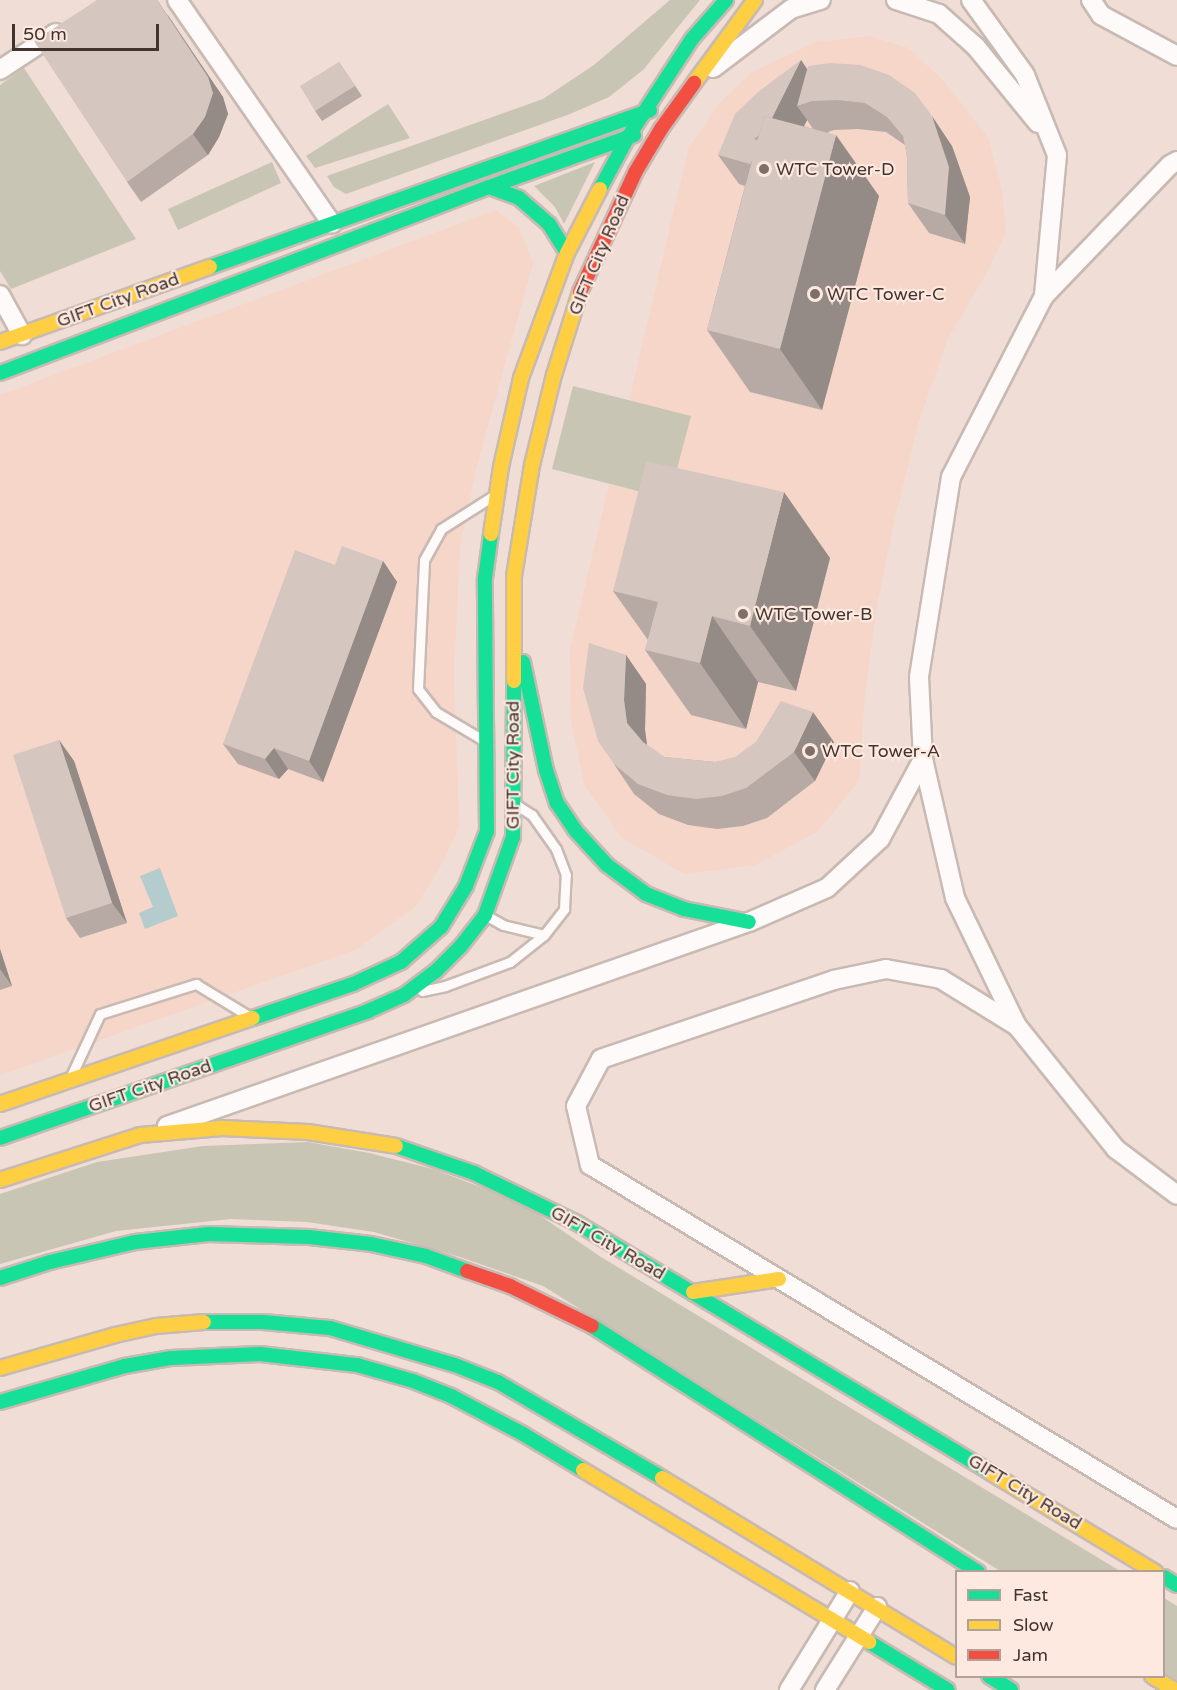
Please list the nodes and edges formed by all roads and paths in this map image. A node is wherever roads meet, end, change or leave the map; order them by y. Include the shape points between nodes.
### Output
1 (177, 0) edge
2 (726, 0) edge
3 (755, 0) edge
4 (820, 0) edge
5 (896, 0) edge
6 (971, 0) edge
7 (1091, 0) edge
8 (66, 26) edge
9 (1177, 56) edge
10 (0, 70) edge
11 (697, 80) junction
12 (682, 99) junction
13 (643, 112) junction
14 (661, 129) junction
15 (1050, 136) junction
16 (628, 137) junction
17 (1177, 161) edge
18 (489, 187) junction
19 (332, 224) junction
20 (567, 253) junction
21 (0, 295) edge
22 (1044, 296) junction
23 (22, 335) junction
24 (0, 342) edge
25 (0, 373) edge
26 (497, 494) junction
27 (512, 648) junction
28 (487, 743) junction
29 (923, 759) junction
30 (513, 803) junction
31 (485, 915) junction
32 (748, 922) junction
33 (544, 935) junction
34 (404, 995) junction
35 (252, 1017) junction
36 (1017, 1026) junction
37 (70, 1079) junction
38 (0, 1104) edge
39 (140, 1135) junction
40 (0, 1138) edge
41 (0, 1180) edge
42 (1177, 1195) edge
43 (0, 1278) edge
44 (779, 1279) junction
45 (693, 1292) junction
46 (0, 1368) edge
47 (0, 1402) edge
48 (1177, 1519) edge
49 (975, 1570) edge
50 (1152, 1570) edge
51 (850, 1591) junction
52 (877, 1607) junction
53 (832, 1620) junction
54 (859, 1636) junction
55 (955, 1656) edge
56 (991, 1678) edge
57 (1154, 1678) edge
58 (789, 1690) edge
59 (825, 1690) edge
60 (948, 1690) edge
61 (1011, 1690) edge
62 (1174, 1690) edge

1 - 19 street
2 - 13 street, GIFT City Road via 692,39
3 - 11 street, GIFT City Road
4 - 11 street via 791,9
5 - 15 street via 939,14 976,47
6 - 15 street via 1025,75
7 - 9 street via 1101,15
8 - 10 street
11 - 12 street, GIFT City Road
12 - 13 street, GIFT City Road
12 - 14 street, GIFT City Road
13 - 16 street, GIFT City Road
13 - 19 street, GIFT City Road
14 - 16 street, GIFT City Road
14 - 27 street, GIFT City Road via 636,171 578,299 554,375 532,465 514,576
15 - 22 street via 1057,155
16 - 18 street, GIFT City Road
16 - 20 street, GIFT City Road
17 - 22 street
18 - 20 street, GIFT City Road via 519,198 549,224
18 - 25 street, GIFT City Road
19 - 23 street, GIFT City Road
20 - 26 street, GIFT City Road via 521,378
21 - 23 street
22 - 29 street via 951,477 919,677
23 - 24 street, GIFT City Road
26 - 28 street, GIFT City Road via 485,578
26 - 28 lane via 441,529 424,560 418,689 436,712
27 - 30 street, GIFT City Road
27 - 32 street via 524,664 546,770 557,803 575,830 607,866 646,894 684,909
28 - 35 street, GIFT City Road via 487,831 466,886 441,927 401,962 353,984
29 - 32 street via 880,839 827,888
29 - 36 street via 956,898
30 - 31 street, GIFT City Road via 513,837
30 - 33 lane via 532,815 556,849 566,875 564,909
31 - 33 lane via 503,925
31 - 34 street, GIFT City Road via 436,971
32 - 39 street
33 - 34 lane via 510,962 445,986
34 - 40 street, GIFT City Road via 368,1011
35 - 37 street, GIFT City Road
35 - 37 lane via 196,984 100,1014
36 - 42 street via 1116,1149
36 - 44 street via 941,979 886,969 834,980 601,1059 576,1106 590,1165
37 - 38 street, GIFT City Road
39 - 41 street, GIFT City Road
39 - 45 street, GIFT City Road via 222,1128 308,1132 389,1144 474,1173 557,1213
43 - 49 street via 135,1242 209,1234 309,1237 371,1244 426,1256 510,1286 608,1334
44 - 45 street
44 - 48 street
45 - 50 street, GIFT City Road
46 - 51 street via 156,1326 263,1322 330,1328 455,1365 498,1382
47 - 53 street via 102,1371 171,1358 260,1354 357,1365 451,1396 523,1434
51 - 52 street
51 - 53 street
52 - 54 street
52 - 55 street
53 - 54 street
53 - 58 street
54 - 59 street
54 - 60 street
56 - 61 street
57 - 62 street

